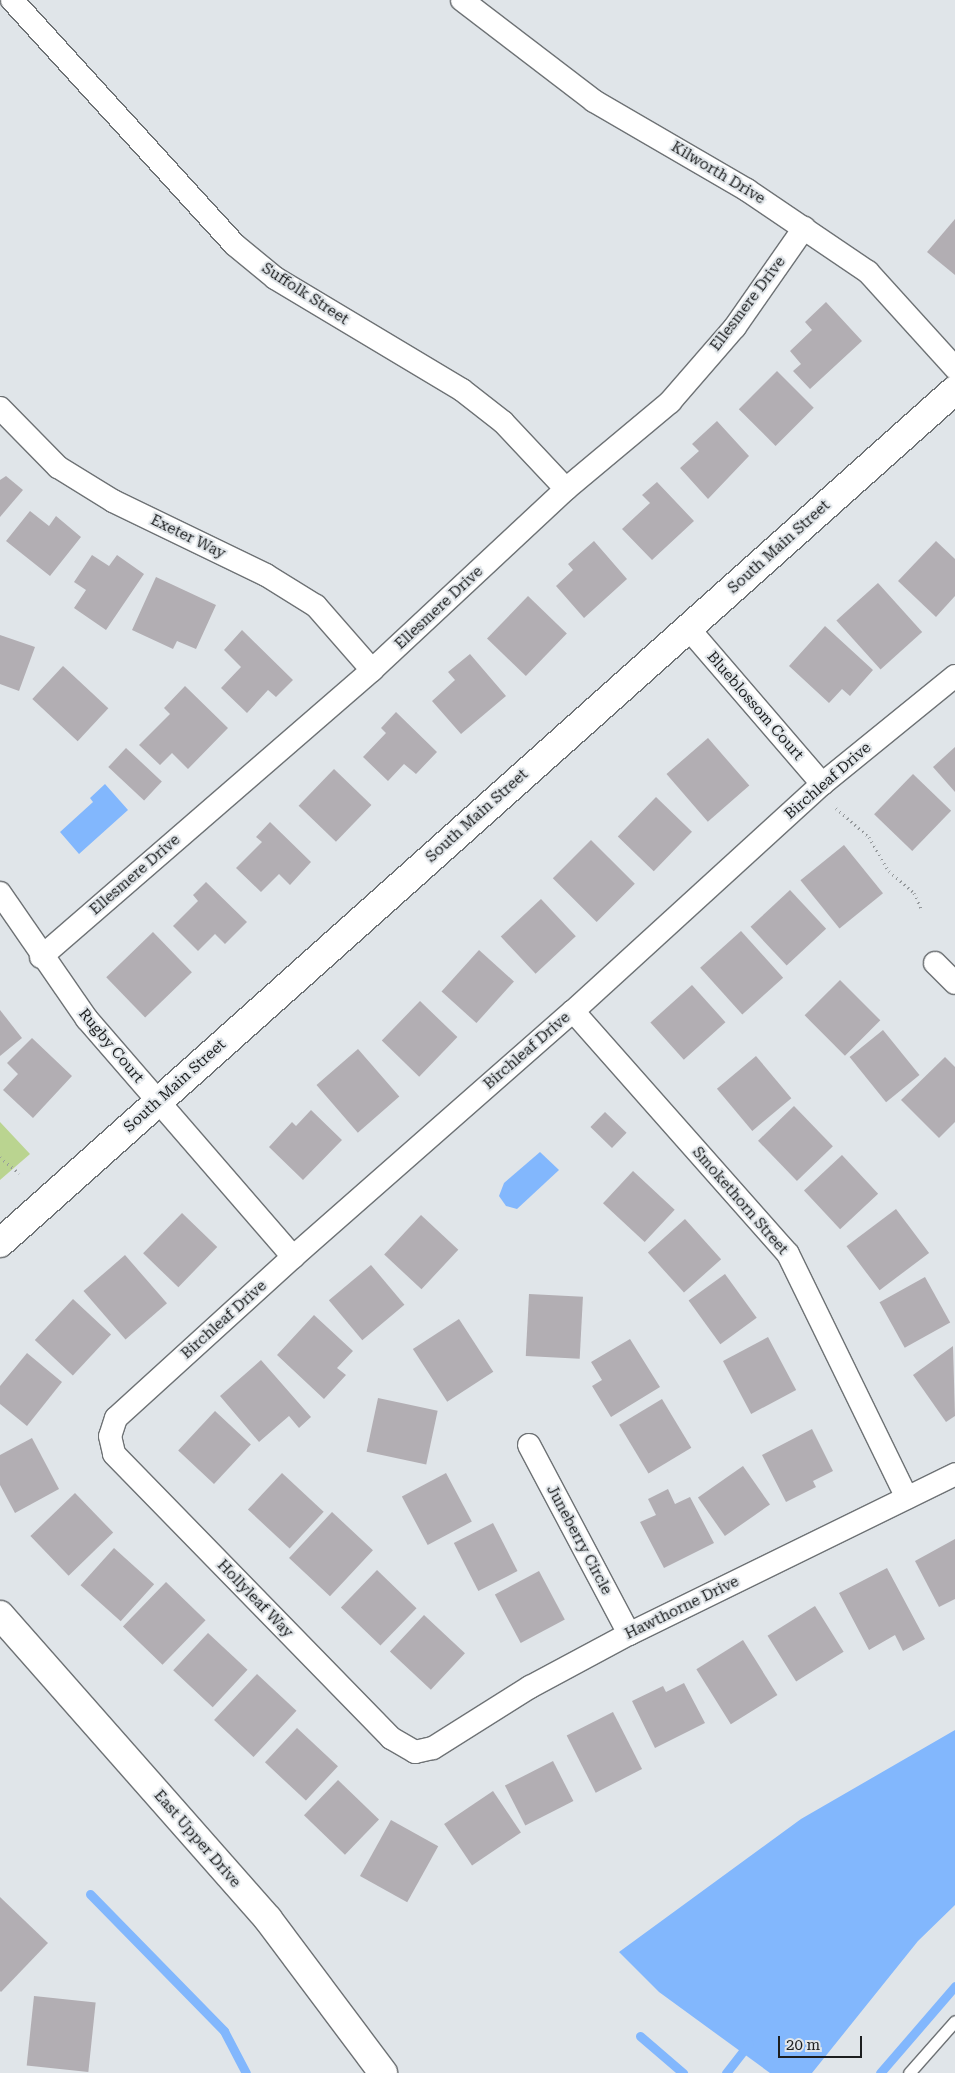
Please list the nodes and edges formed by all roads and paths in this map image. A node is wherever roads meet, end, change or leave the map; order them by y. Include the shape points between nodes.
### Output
1 (12, 0) edge
2 (462, 0) edge
3 (804, 228) junction
4 (955, 368) edge
5 (955, 390) edge
6 (0, 408) edge
7 (566, 489) junction
8 (688, 628) junction
9 (372, 670) junction
10 (955, 676) edge
11 (822, 784) junction
12 (836, 808) dead end
13 (0, 893) edge
14 (922, 910) dead end
15 (40, 957) junction
16 (935, 963) dead end
17 (955, 982) edge
18 (573, 1011) junction
19 (158, 1101) junction
20 (0, 1157) edge
21 (19, 1173) dead end
22 (0, 1243) edge
23 (292, 1257) junction
24 (110, 1436) joint
25 (529, 1445) dead end
26 (955, 1474) edge
27 (907, 1498) junction
28 (0, 1614) edge
29 (629, 1634) junction
30 (415, 1752) joint
31 (955, 2021) edge
32 (383, 2073) edge
33 (909, 2073) edge

1 - 7 street, Suffolk Street via 235,245 275,278 462,390 503,422
2 - 3 street, Kilworth Drive via 594,101 747,190
3 - 4 street, Kilworth Drive via 868,272
3 - 7 street, Ellesmere Drive via 735,327 670,402
5 - 8 main road, South Main Street
6 - 9 street, Exeter Way via 58,467 113,501 266,575 316,606
7 - 9 street, Ellesmere Drive
8 - 11 street, Blueblossom Court
8 - 19 main road, South Main Street
9 - 15 street, Ellesmere Drive
10 - 11 street, Birchleaf Drive
11 - 18 street, Birchleaf Drive
12 - 14 path via 868,837 889,871 914,893
13 - 15 street, Rugby Court
15 - 19 street, Rugby Court
16 - 17 street
18 - 23 street, Birchleaf Drive
18 - 27 street, Smokethorn Street via 788,1254
19 - 22 main road, South Main Street
19 - 23 street, Rugby Court
20 - 21 path
23 - 24 street, Birchleaf Drive via 116,1418
24 - 30 street, Hollyleaf Way via 114,1454 391,1738
25 - 29 street, Juneberry Circle
26 - 27 street, Hawthorne Drive
27 - 29 street, Hawthorne Drive
28 - 32 main road, East Upper Drive via 268,1919
29 - 30 street, Hawthorne Drive via 530,1687 434,1748
31 - 33 lane

